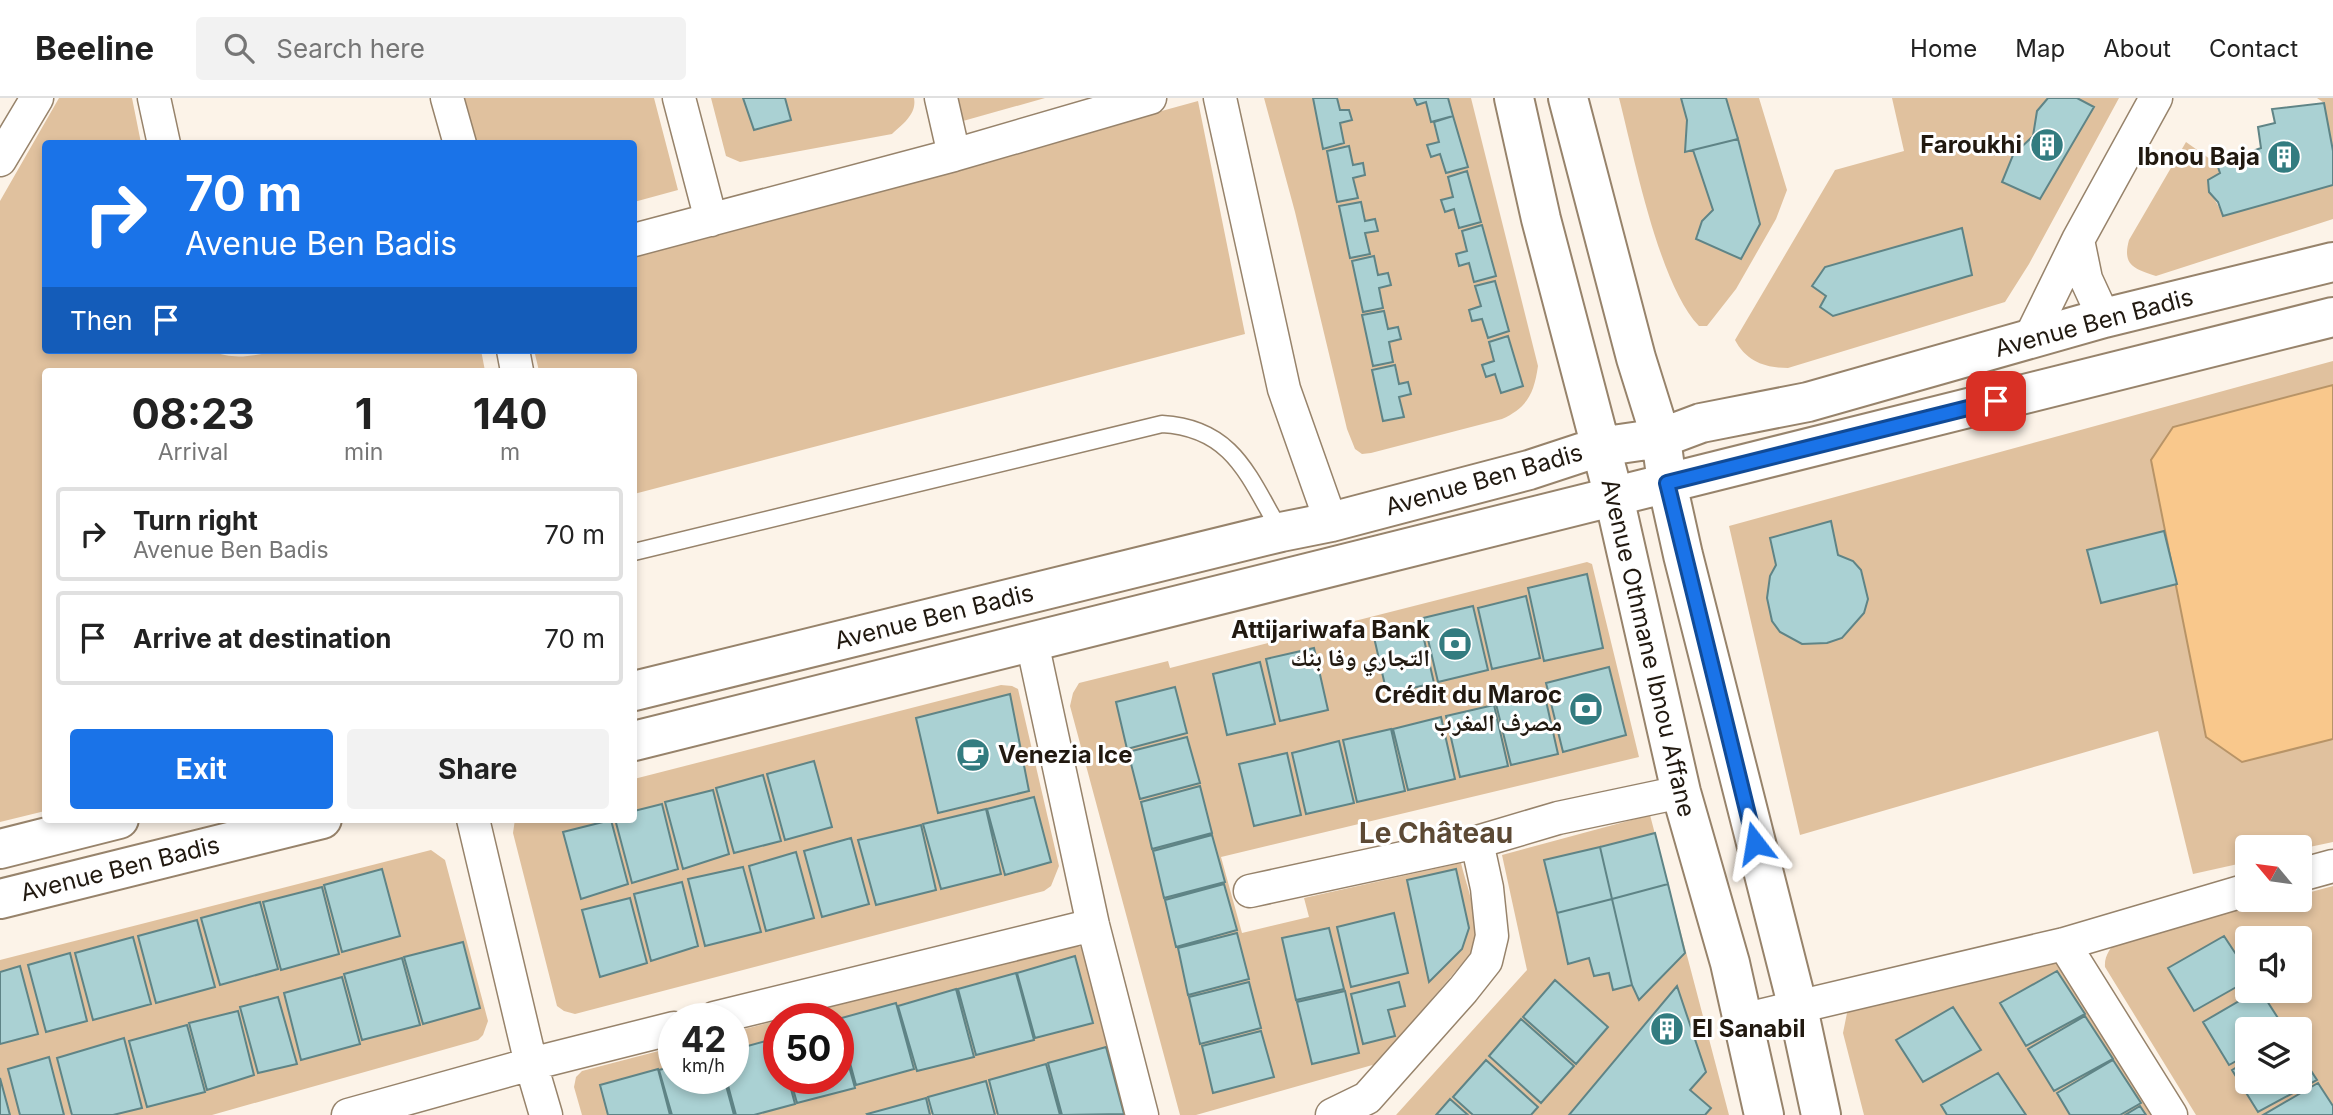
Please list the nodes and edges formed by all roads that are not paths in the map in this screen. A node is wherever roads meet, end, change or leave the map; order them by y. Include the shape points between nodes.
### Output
1 (37, 98) edge
2 (154, 98) edge
3 (447, 98) edge
4 (679, 98) edge
5 (941, 98) edge
6 (1150, 98) edge
7 (1220, 98) edge
8 (1514, 98) edge
9 (1568, 98) edge
10 (2157, 98) edge
11 (163, 140) edge
12 (459, 140) edge
13 (954, 155) junction
14 (0, 160) edge
15 (711, 220) junction
16 (637, 239) edge
17 (2078, 240) junction
18 (2333, 262) edge
19 (2104, 317) junction
20 (2333, 317) edge
21 (2029, 340) junction
22 (1661, 438) junction
23 (1599, 447) junction
24 (1667, 483) junction
25 (1614, 497) junction
26 (1331, 522) junction
27 (1281, 532) junction
28 (637, 551) edge
29 (1032, 642) junction
30 (637, 690) edge
31 (637, 740) edge
32 (1681, 792) junction
33 (104, 823) edge
34 (305, 823) edge
35 (474, 823) edge
36 (1477, 842) junction
37 (0, 849) edge
38 (2333, 866) edge
39 (2312, 872) edge
40 (1250, 891) dead end
41 (2235, 894) edge
42 (0, 899) edge
43 (1093, 925) junction
44 (2064, 944) junction
45 (1798, 1008) junction
46 (749, 1009) edge
47 (1742, 1020) junction
48 (658, 1032) edge
49 (531, 1064) junction
50 (348, 1115) edge
51 (546, 1115) edge
52 (1142, 1115) edge
53 (1332, 1115) edge
54 (1764, 1115) edge
55 (1821, 1115) edge
56 (2171, 1115) edge

1 - 14 street
2 - 11 street
3 - 12 street
4 - 15 street
5 - 13 street
6 - 13 street
7 - 26 street via 1284,389
8 - 23 main road, Avenue Othmane Ibnou Affane
9 - 22 main road
10 - 17 street
13 - 15 street
15 - 16 street
17 - 19 street via 2087,279
17 - 21 street
18 - 19 main road, Avenue Ben Badis
19 - 21 main road, Avenue Ben Badis
20 - 24 main road, Avenue Ben Badis
21 - 22 main road, Avenue Ben Badis via 1808,402 1701,423
22 - 23 main road, Avenue Ben Badis
22 - 24 main road
23 - 25 main road, Avenue Othmane Ibnou Affane
23 - 26 main road, Avenue Ben Badis
24 - 25 main road, Avenue Ben Badis
24 - 45 main road
25 - 29 main road, Avenue Ben Badis
25 - 32 main road, Avenue Othmane Ibnou Affane
26 - 27 main road, Avenue Ben Badis
27 - 28 lane via 1239,461 1210,435 1162,424
27 - 30 main road, Avenue Ben Badis
29 - 31 main road, Avenue Ben Badis
29 - 43 street
32 - 36 street via 1558,818
32 - 47 main road, Avenue Othmane Ibnou Affane
33 - 37 main road, Avenue Ben Badis
34 - 42 main road, Avenue Ben Badis
35 - 49 street
36 - 40 street
36 - 53 street via 1492,936 1486,961 1367,1098
38 - 39 street
41 - 44 street
43 - 46 street
43 - 52 street
44 - 45 street
44 - 56 street
45 - 47 street
45 - 55 main road
47 - 54 main road, Avenue Othmane Ibnou Affane
48 - 49 street
49 - 50 street
49 - 51 street

